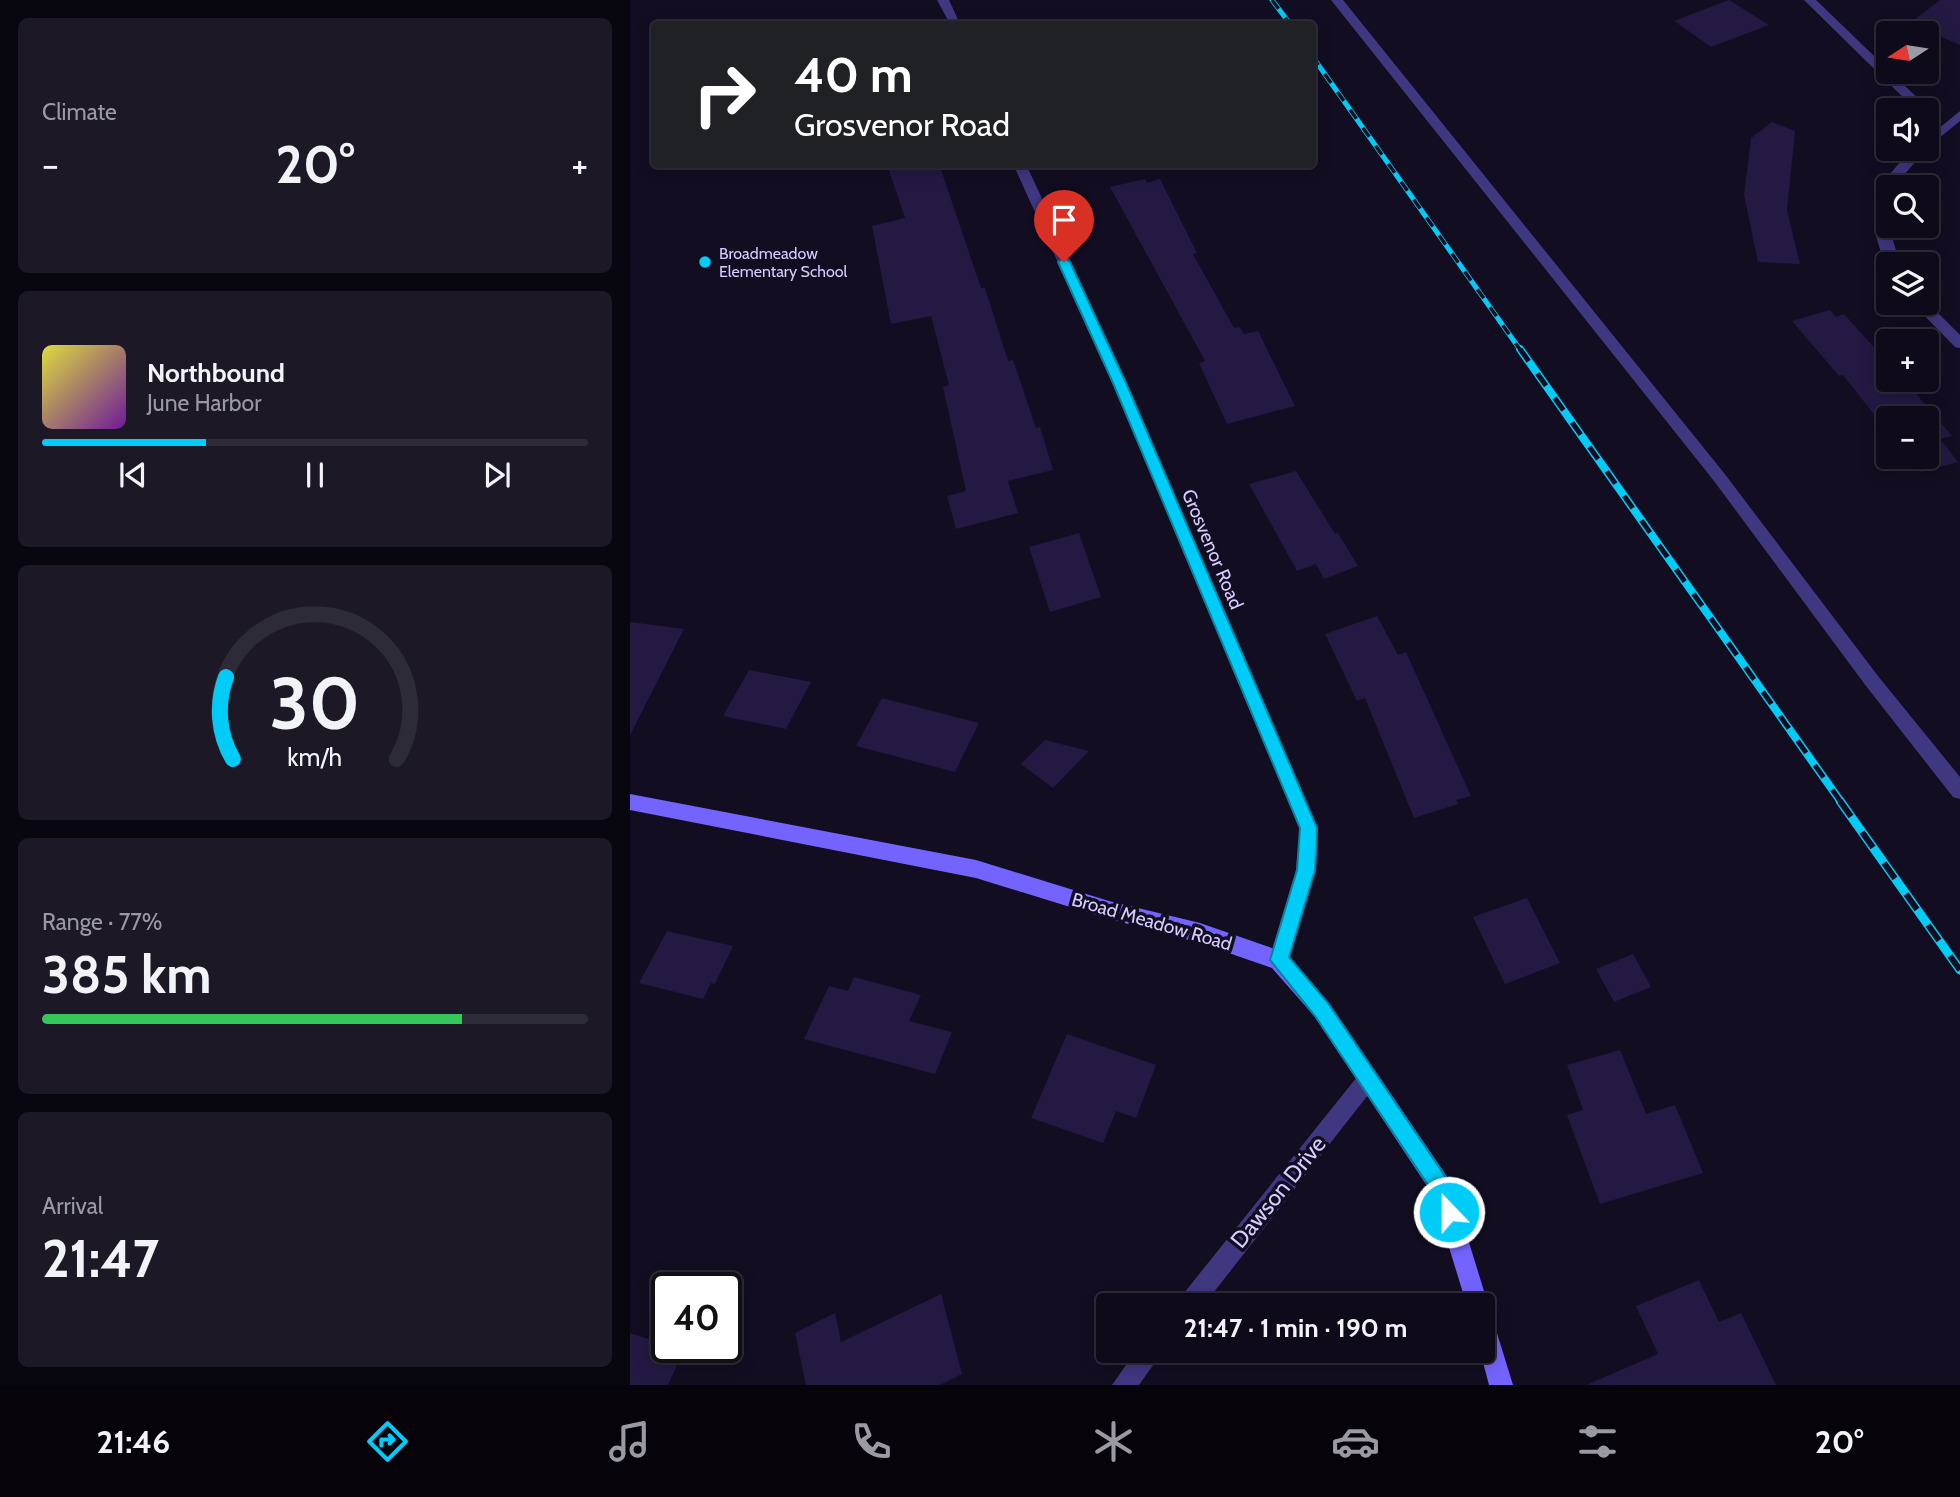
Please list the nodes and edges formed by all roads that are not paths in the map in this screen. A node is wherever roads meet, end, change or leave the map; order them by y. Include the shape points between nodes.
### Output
1 (943, 0) edge
2 (1336, 0) edge
3 (1811, 0) edge
4 (954, 21) edge
5 (1911, 98) edge
6 (1960, 114) edge
7 (1939, 125) edge
8 (1944, 130) junction
9 (1960, 133) edge
10 (1939, 134) edge
11 (1906, 161) edge
12 (1021, 168) edge
13 (1888, 252) edge
14 (1931, 315) edge
15 (1960, 343) edge
16 (1960, 791) edge
17 (630, 802) edge
18 (1279, 960) junction
19 (1368, 1079) junction
20 (1198, 1293) edge
21 (1475, 1293) edge
22 (1141, 1363) edge
23 (1495, 1363) edge
24 (1124, 1385) edge
25 (1501, 1385) edge

1 - 4 street
2 - 16 street via 1719,477
3 - 5 street
6 - 8 street
7 - 8 street
8 - 9 street
8 - 10 street
11 - 13 street via 1879,201
12 - 18 street, Grosvenor Road via 1119,383 1309,828 1306,870
14 - 15 street
17 - 18 street, Broad Meadow Road via 975,869
18 - 19 street via 1322,1010
19 - 20 street, Dawson Drive
19 - 21 street via 1442,1189
22 - 24 street
23 - 25 street

